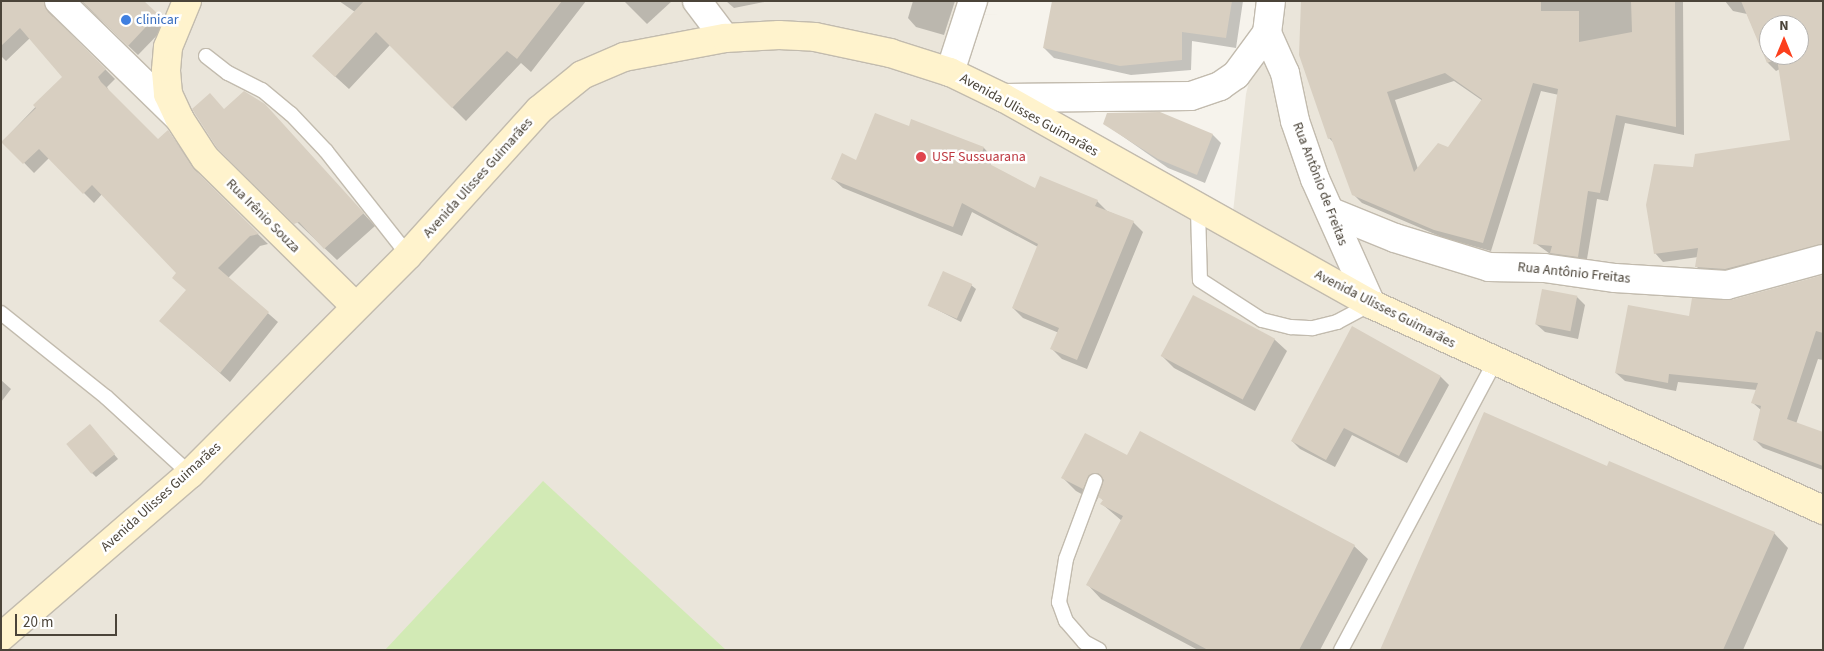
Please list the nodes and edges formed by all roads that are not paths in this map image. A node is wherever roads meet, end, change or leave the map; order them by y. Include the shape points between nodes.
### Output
1 (59, 1) edge
2 (187, 1) edge
3 (697, 1) edge
4 (973, 1) edge
5 (1271, 1) edge
6 (1267, 33) junction
7 (725, 38) junction
8 (206, 56) dead end
9 (950, 72) junction
10 (1004, 98) junction
11 (179, 118) junction
12 (1198, 210) junction
13 (1331, 212) junction
14 (408, 255) junction
15 (1823, 259) edge
16 (1371, 304) junction
17 (355, 306) junction
18 (1, 313) edge
19 (1494, 363) junction
20 (190, 474) junction
21 (1095, 481) dead end
22 (1823, 510) edge
23 (1, 637) edge
24 (1099, 650) edge
25 (1341, 650) edge

1 - 11 street, Rua Irênio Souza
2 - 11 main road, Rua Irênio Souza via 168,47 166,71 168,94
3 - 7 street
4 - 9 street
5 - 6 street
6 - 10 street via 1236,75 1220,86 1191,96
6 - 13 street, Rua Antônio de Freitas via 1285,74 1305,152
7 - 9 main road, Avenida Ulisses Guimarães via 815,37 890,53
7 - 14 main road, Avenida Ulisses Guimarães via 624,57 582,75 539,110
8 - 14 lane via 262,90 291,114 326,151
9 - 10 main road, Avenida Ulisses Guimarães
10 - 12 main road, Avenida Ulisses Guimarães
11 - 17 main road, Rua Irênio Souza via 205,158
12 - 16 main road, Avenida Ulisses Guimarães
12 - 16 lane via 1200,280 1262,320 1291,328 1313,328 1337,322
13 - 15 street, Rua Antônio Freitas via 1395,238 1489,267 1727,285
13 - 16 street, Rua Antônio de Freitas via 1355,274
14 - 17 main road, Avenida Ulisses Guimarães
16 - 19 main road, Avenida Ulisses Guimarães
17 - 20 main road, Avenida Ulisses Guimarães
18 - 20 lane via 106,397
19 - 22 main road, Avenida Ulisses Guimarães
19 - 25 lane
20 - 23 main road, Avenida Ulisses Guimarães
21 - 24 lane via 1066,559 1059,602 1066,621 1084,642

